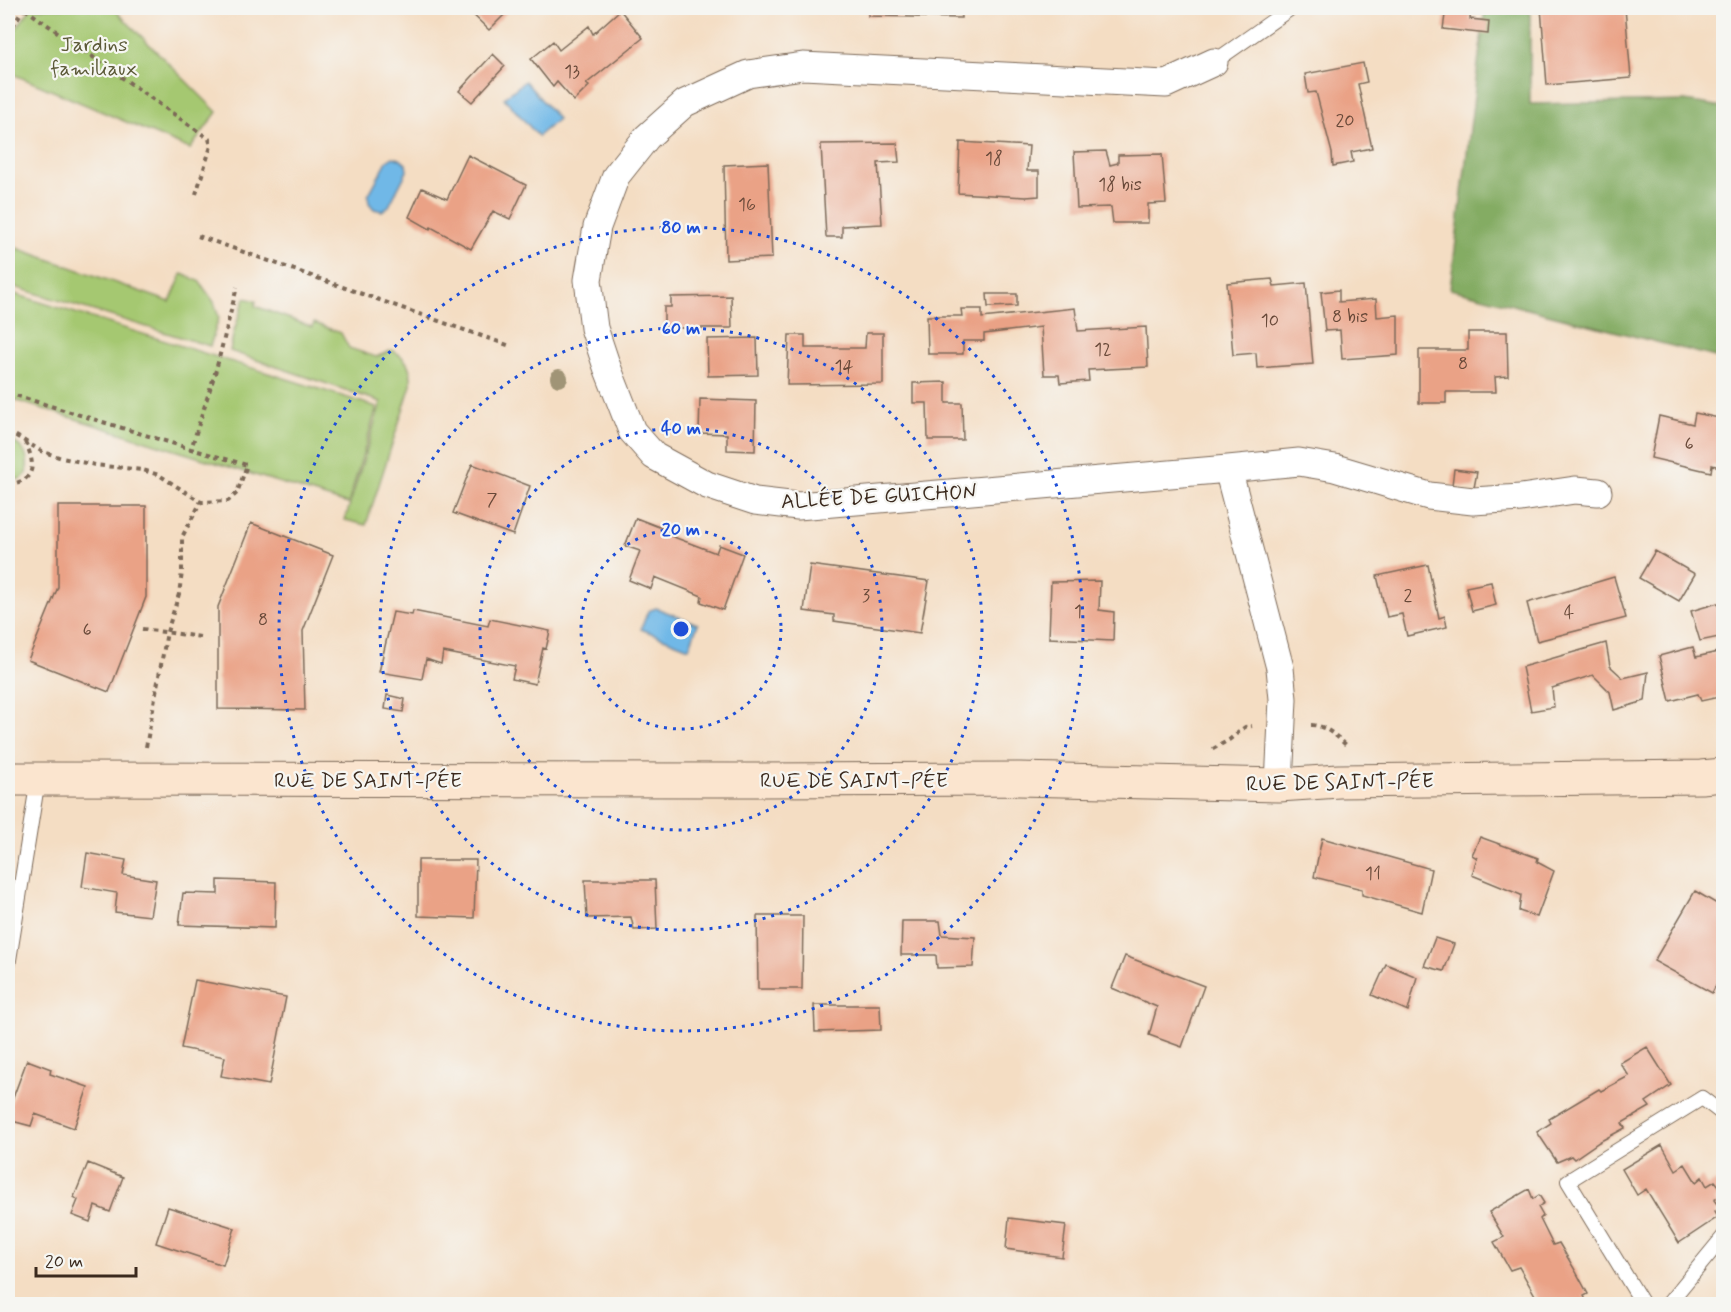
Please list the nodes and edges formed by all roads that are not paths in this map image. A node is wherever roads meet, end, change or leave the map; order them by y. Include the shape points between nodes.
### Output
1 (1291, 8) edge
2 (1214, 62) joint
3 (1228, 469) junction
4 (1598, 492) dead end
5 (1712, 776) edge
6 (22, 779) edge
7 (1279, 785) junction
8 (8, 966) edge
9 (1724, 1115) edge
10 (1724, 1236) edge
11 (1643, 1305) edge
12 (1668, 1305) edge

1 - 2 lane
2 - 3 street, ALLÉE DE GUICHON via 1166,84 803,66 747,74 685,103 647,136 622,168 597,227 588,280 594,328 632,431 654,456 707,484 755,501 798,506
3 - 4 street, ALLÉE DE GUICHON via 1299,462 1335,468 1429,496 1473,501 1575,490
3 - 7 street via 1280,668 1283,699
5 - 7 main road, RUE DE SAINT-PÉE
6 - 7 main road, RUE DE SAINT-PÉE via 1019,778
6 - 8 lane
9 - 11 lane via 1702,1098 1568,1181
10 - 12 lane

